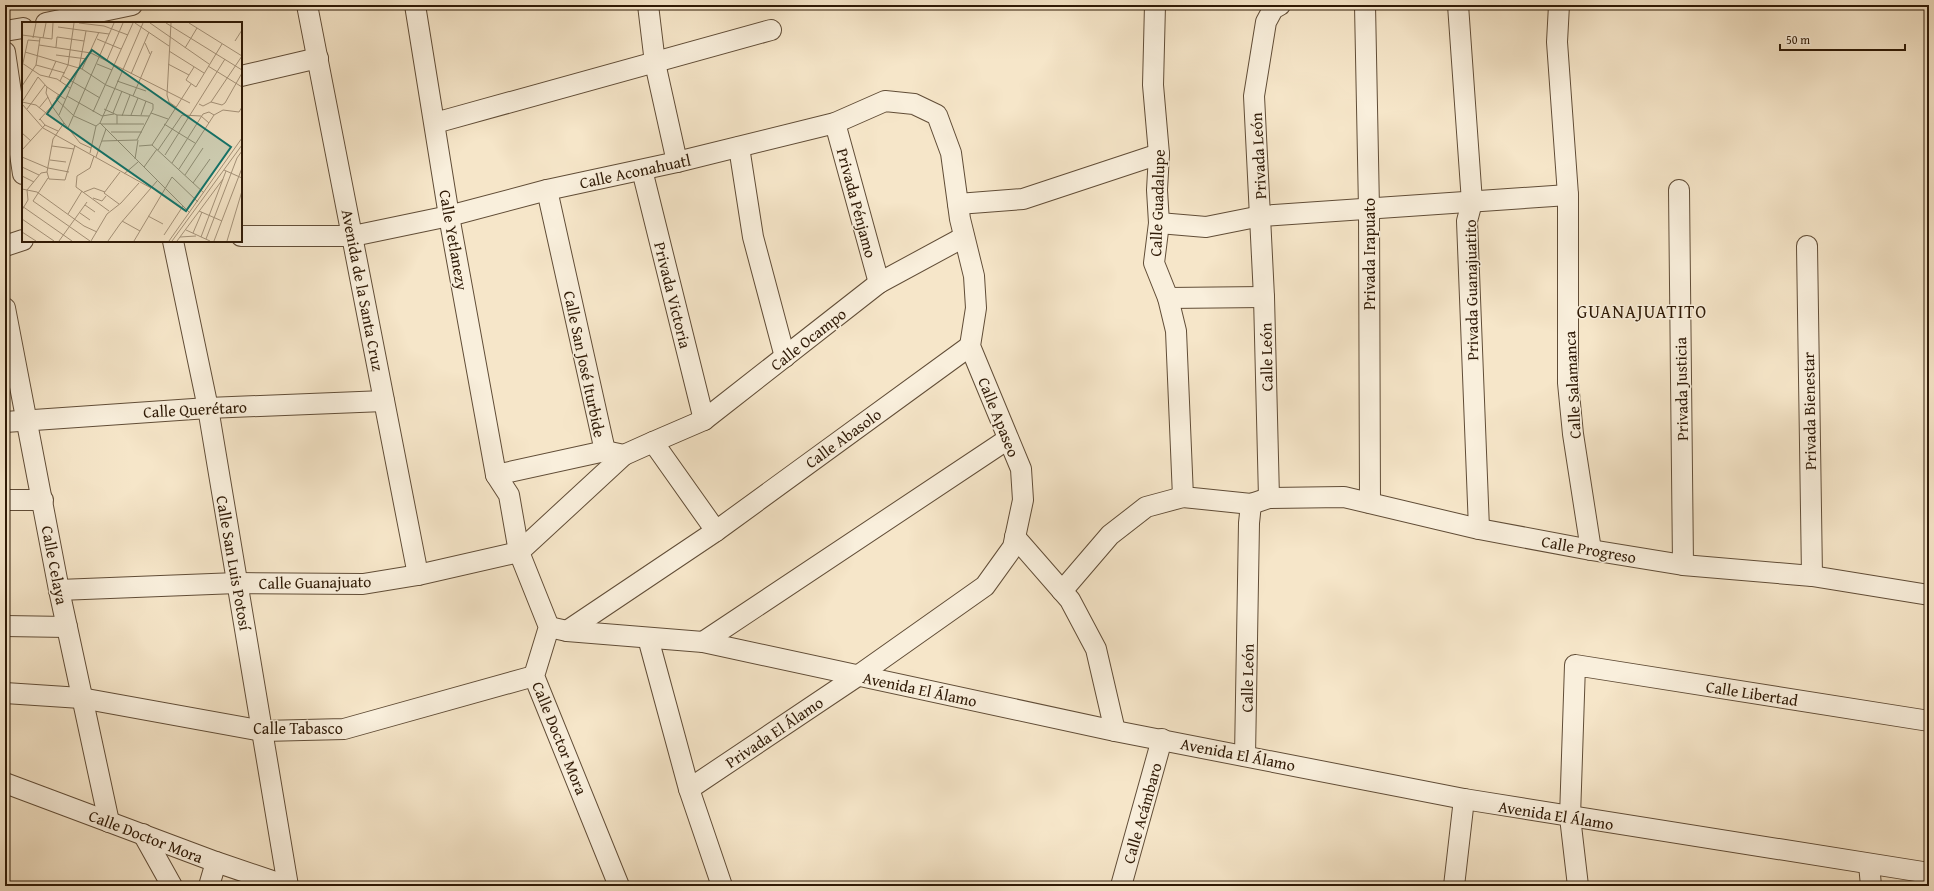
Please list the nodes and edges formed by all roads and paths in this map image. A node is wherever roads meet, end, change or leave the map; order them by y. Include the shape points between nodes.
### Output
1 (132, 5) edge
2 (307, 5) edge
3 (415, 5) edge
4 (648, 5) edge
5 (1155, 5) edge
6 (1280, 5) edge
7 (1365, 5) edge
8 (1458, 5) edge
9 (1559, 5) edge
10 (108, 13) edge
11 (52, 22) edge
12 (22, 28) edge
13 (771, 30) dead end
14 (5, 31) edge
15 (5, 52) edge
16 (318, 58) junction
17 (655, 63) junction
18 (242, 76) edge
19 (10, 120) edge
20 (435, 123) junction
21 (835, 123) junction
22 (739, 147) junction
23 (1159, 154) junction
24 (677, 162) junction
25 (22, 170) edge
26 (642, 170) junction
27 (547, 190) junction
28 (1679, 190) dead end
29 (1568, 195) junction
30 (1472, 202) junction
31 (958, 204) junction
32 (1369, 209) junction
33 (449, 216) junction
34 (1261, 216) junction
35 (1159, 223) junction
36 (242, 236) edge
37 (353, 236) junction
38 (964, 237) junction
39 (22, 240) edge
40 (173, 242) edge
41 (5, 246) edge
42 (1807, 246) dead end
43 (880, 283) junction
44 (1264, 297) junction
45 (1168, 298) junction
46 (6, 317) edge
47 (970, 346) junction
48 (785, 357) junction
49 (384, 401) junction
50 (208, 408) junction
51 (27, 420) junction
52 (704, 420) junction
53 (5, 422) edge
54 (1008, 439) junction
55 (652, 442) junction
56 (604, 451) junction
57 (624, 455) junction
58 (496, 475) junction
59 (1183, 497) junction
60 (5, 500) edge
61 (43, 500) junction
62 (1260, 501) junction
63 (1370, 503) junction
64 (1479, 529) junction
65 (716, 531) junction
66 (1015, 537) junction
67 (1591, 550) junction
68 (520, 552) junction
69 (1684, 565) junction
70 (418, 575) junction
71 (1812, 576) junction
72 (237, 583) junction
73 (59, 590) junction
74 (1062, 591) junction
75 (1929, 595) edge
76 (5, 626) edge
77 (67, 627) junction
78 (558, 629) junction
79 (648, 638) junction
80 (703, 642) junction
81 (859, 675) junction
82 (534, 676) junction
83 (5, 693) edge
84 (81, 698) junction
85 (1929, 721) edge
86 (263, 731) junction
87 (1115, 731) junction
88 (1162, 739) junction
89 (1245, 756) junction
90 (5, 783) edge
91 (689, 789) junction
92 (1464, 799) junction
93 (1570, 817) junction
94 (109, 822) junction
95 (143, 834) junction
96 (216, 862) junction
97 (1869, 864) junction
98 (1929, 874) edge
99 (172, 886) edge
100 (209, 886) edge
101 (288, 886) edge
102 (619, 886) edge
103 (722, 886) edge
104 (1121, 886) edge
105 (1454, 886) edge
106 (1578, 886) edge
107 (1871, 886) edge

1 - 10 street
2 - 16 street, Avenida de la Santa Cruz
3 - 20 street, Calle Yetlanezy
4 - 17 street
5 - 23 street, Calle Guadalupe via 1153,85
6 - 34 street, Privada León via 1273,8 1266,22 1254,96
7 - 32 street, Privada Irapuato
8 - 30 street, Privada Guanajuatito
9 - 29 street, Calle Salamanca via 1557,42
10 - 11 street
12 - 14 street
13 - 17 street
15 - 19 street
16 - 18 street
16 - 37 street, Avenida de la Santa Cruz
17 - 20 street
17 - 24 street
19 - 25 street
20 - 33 street, Calle Yetlanezy
21 - 22 street, Calle Aconahuatl
21 - 31 street, Calle Aconahuatl via 885,101 914,104 938,115 951,153
21 - 43 street, Privada Pénjamo
22 - 24 street, Calle Aconahuatl
22 - 48 street via 753,237
23 - 31 street via 1023,199
23 - 35 street, Calle Guadalupe
24 - 26 street, Calle Aconahuatl
26 - 27 street, Calle Aconahuatl
26 - 52 street, Privada Victoria
27 - 33 street, Calle Aconahuatl
27 - 56 street, Calle San José Iturbide
28 - 69 street, Privada Justicia
29 - 30 street
29 - 67 street, Calle Salamanca via 1568,383 1573,434
30 - 32 street
30 - 64 street, Privada Guanajuatito via 1466,221
31 - 38 street
32 - 34 street
32 - 63 street, Privada Irapuato
33 - 37 street, Calle Aconahuatl
33 - 58 street, Calle Yetlanezy
34 - 35 street via 1206,227
34 - 44 street, Calle León
35 - 45 street, Calle Guadalupe via 1154,263
36 - 37 street, Calle Aconahuatl
37 - 49 street, Avenida de la Santa Cruz
38 - 43 street, Calle Ocampo
38 - 47 street via 974,276 976,308
39 - 41 street
40 - 50 street, Calle San Luis Potosí
42 - 71 street, Privada Bienestar
43 - 48 street, Calle Ocampo
44 - 45 street
44 - 62 street, Calle León
45 - 59 street, Calle Guadalupe via 1176,331
46 - 51 street, Calle Celaya
47 - 54 street, Calle Apaseo
47 - 65 street, Calle Abasolo
48 - 52 street, Calle Ocampo
49 - 50 street, Calle Querétaro
49 - 70 street, Avenida de la Santa Cruz
50 - 51 street, Calle Querétaro
50 - 72 street, Calle San Luis Potosí
51 - 53 street, Calle Querétaro
51 - 61 street, Calle Celaya
52 - 55 street, Calle Ocampo
54 - 66 street, Calle Apaseo via 1021,469 1023,500
54 - 80 street
55 - 57 street
55 - 65 street
56 - 57 street, Calle San José Iturbide
56 - 58 street
57 - 68 street
58 - 68 street via 508,495
59 - 62 street
59 - 74 street via 1146,507 1110,535
60 - 61 street
61 - 73 street, Calle Celaya
62 - 63 street, Calle Progreso via 1344,497
62 - 89 street, Calle León via 1249,523
63 - 64 street, Calle Progreso
64 - 67 street, Calle Progreso
65 - 78 street, Calle Abasolo
66 - 74 street
66 - 81 street, Calle Apaseo via 1013,547 985,586
67 - 69 street, Calle Progreso
68 - 70 street, Calle Guanajuato
68 - 78 street
69 - 71 street, Calle Progreso
70 - 72 street, Calle Guanajuato via 363,584
71 - 75 street, Calle Progreso
72 - 73 street, Calle Guanajuato
72 - 86 street, Calle San Luis Potosí
73 - 77 street, Calle Celaya
74 - 87 street via 1070,600 1096,649
76 - 77 street
77 - 84 street, Calle Celaya
78 - 79 street, Avenida El Álamo
78 - 82 street, Calle Doctor Mora
79 - 80 street, Avenida El Álamo
79 - 91 street
80 - 81 street, Avenida El Álamo
81 - 87 street, Avenida El Álamo
81 - 91 street, Privada El Álamo
82 - 86 street, Calle Tabasco via 344,729
82 - 102 street, Calle Doctor Mora
83 - 84 street, Calle Tabasco
84 - 86 street, Calle Tabasco
84 - 94 street, Calle Celaya
85 - 93 street, Calle Libertad via 1574,665
86 - 101 street, Calle San Luis Potosí
87 - 88 street, Avenida El Álamo
88 - 89 street, Avenida El Álamo
88 - 104 street, Calle Acámbaro
89 - 92 street, Avenida El Álamo
90 - 94 street, Calle Doctor Mora
91 - 103 street
92 - 93 street, Avenida El Álamo
92 - 105 street
93 - 97 street, Avenida El Álamo
93 - 106 street
94 - 95 street, Calle Doctor Mora
95 - 96 street, Calle Doctor Mora
95 - 99 street
96 - 100 street
96 - 101 street, Calle Doctor Mora
97 - 98 street, Avenida El Álamo
97 - 107 street

